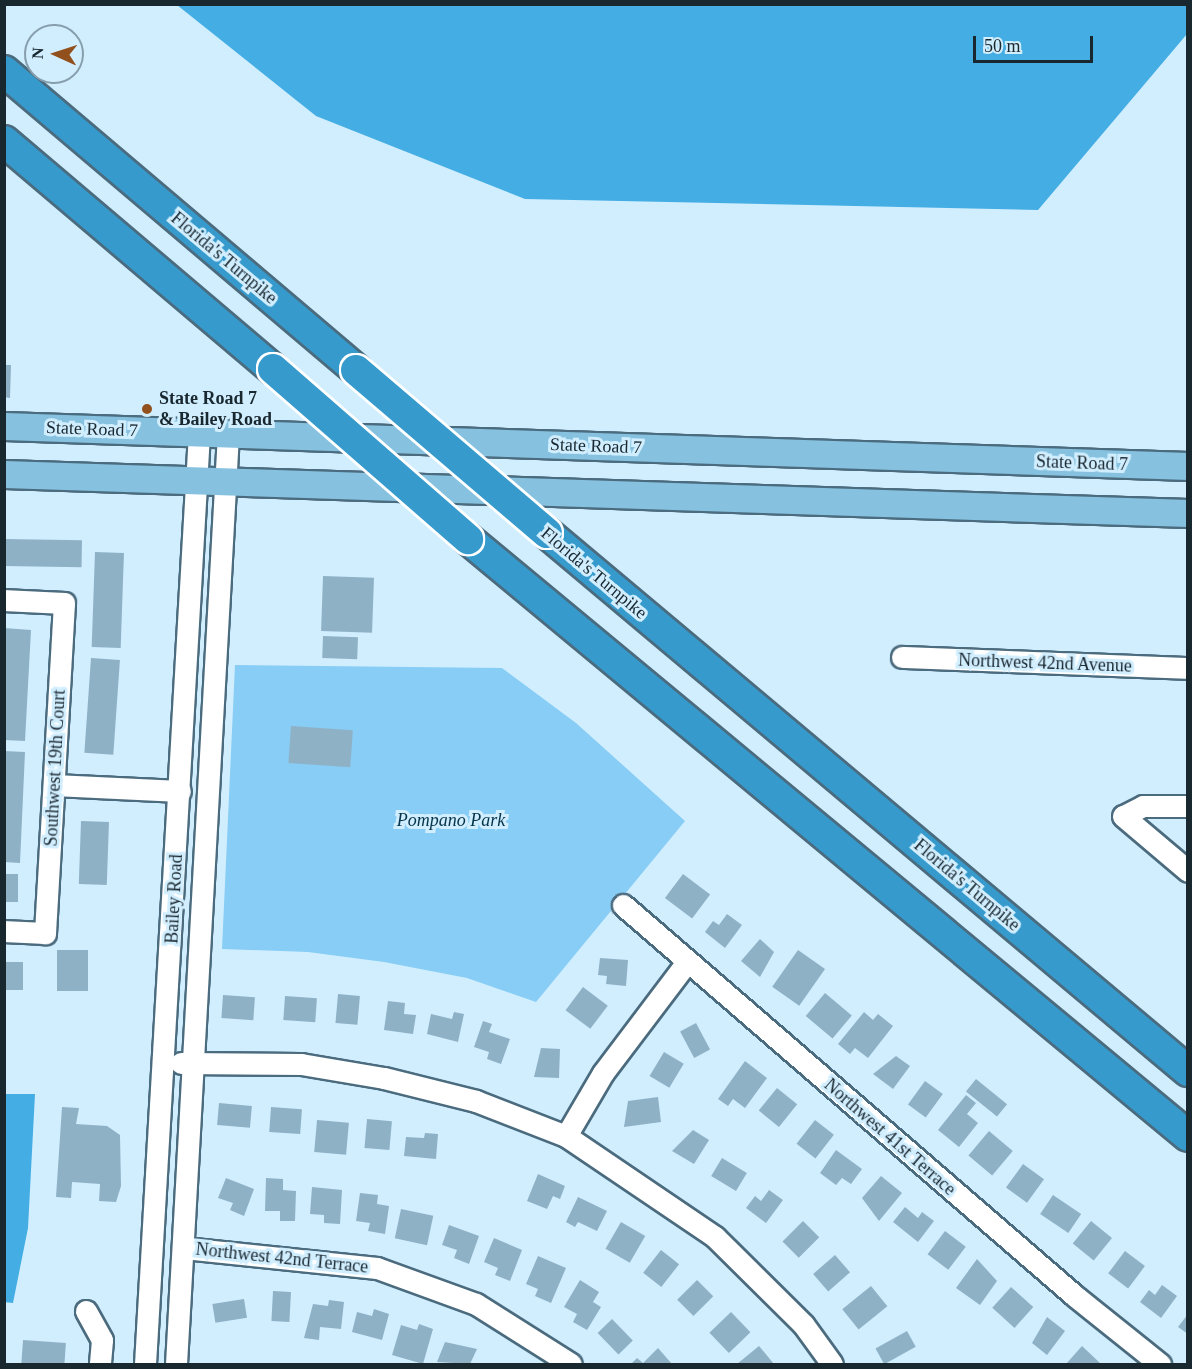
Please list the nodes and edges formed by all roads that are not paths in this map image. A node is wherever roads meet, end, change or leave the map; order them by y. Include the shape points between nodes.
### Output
1 (4, 71) edge
2 (4, 141) edge
3 (4, 426) edge
4 (199, 433) junction
5 (228, 434) junction
6 (1188, 466) edge
7 (4, 474) edge
8 (198, 481) junction
9 (226, 482) junction
10 (1188, 513) edge
11 (4, 600) edge
12 (902, 657) dead end
13 (1188, 668) edge
14 (54, 784) junction
15 (180, 791) junction
16 (1188, 806) edge
17 (1188, 872) edge
18 (623, 905) dead end
19 (173, 921) junction
20 (201, 923) junction
21 (4, 931) edge
22 (687, 962) junction
23 (193, 1063) junction
24 (165, 1064) junction
25 (1188, 1071) edge
26 (566, 1136) junction
27 (1188, 1136) edge
28 (184, 1248) junction
29 (86, 1311) dead end
30 (100, 1365) edge
31 (145, 1365) edge
32 (177, 1365) edge
33 (571, 1365) edge
34 (832, 1365) edge
35 (1160, 1365) edge

1 - 25 highway, Florida's Turnpike, bridge
2 - 27 highway, bridge via 468,539
3 - 4 main road, State Road 7
4 - 5 main road, State Road 7
4 - 8 street, Bailey Road
5 - 6 main road, State Road 7
5 - 9 street, Bailey Road
7 - 8 main road
8 - 9 main road
8 - 15 street, Bailey Road
9 - 10 main road
9 - 20 street, Bailey Road
11 - 14 street, Southwest 19th Court via 64,603
12 - 13 street, Northwest 42nd Avenue
14 - 15 street
14 - 21 street, Southwest 19th Court via 45,933
15 - 19 street, Bailey Road
16 - 17 street via 1143,806 1123,816
18 - 22 street, Northwest 41st Terrace
19 - 20 street
19 - 24 street, Bailey Road
20 - 23 street, Bailey Road
22 - 26 street via 603,1073
22 - 35 street, Northwest 41st Terrace
23 - 24 street
23 - 26 street via 301,1064 384,1078 476,1101
23 - 28 street, Bailey Road
24 - 31 street, Bailey Road
26 - 34 street via 716,1237 803,1324
28 - 32 street, Bailey Road
28 - 33 street, Northwest 42nd Terrace via 377,1268 476,1304
29 - 30 street via 102,1340

